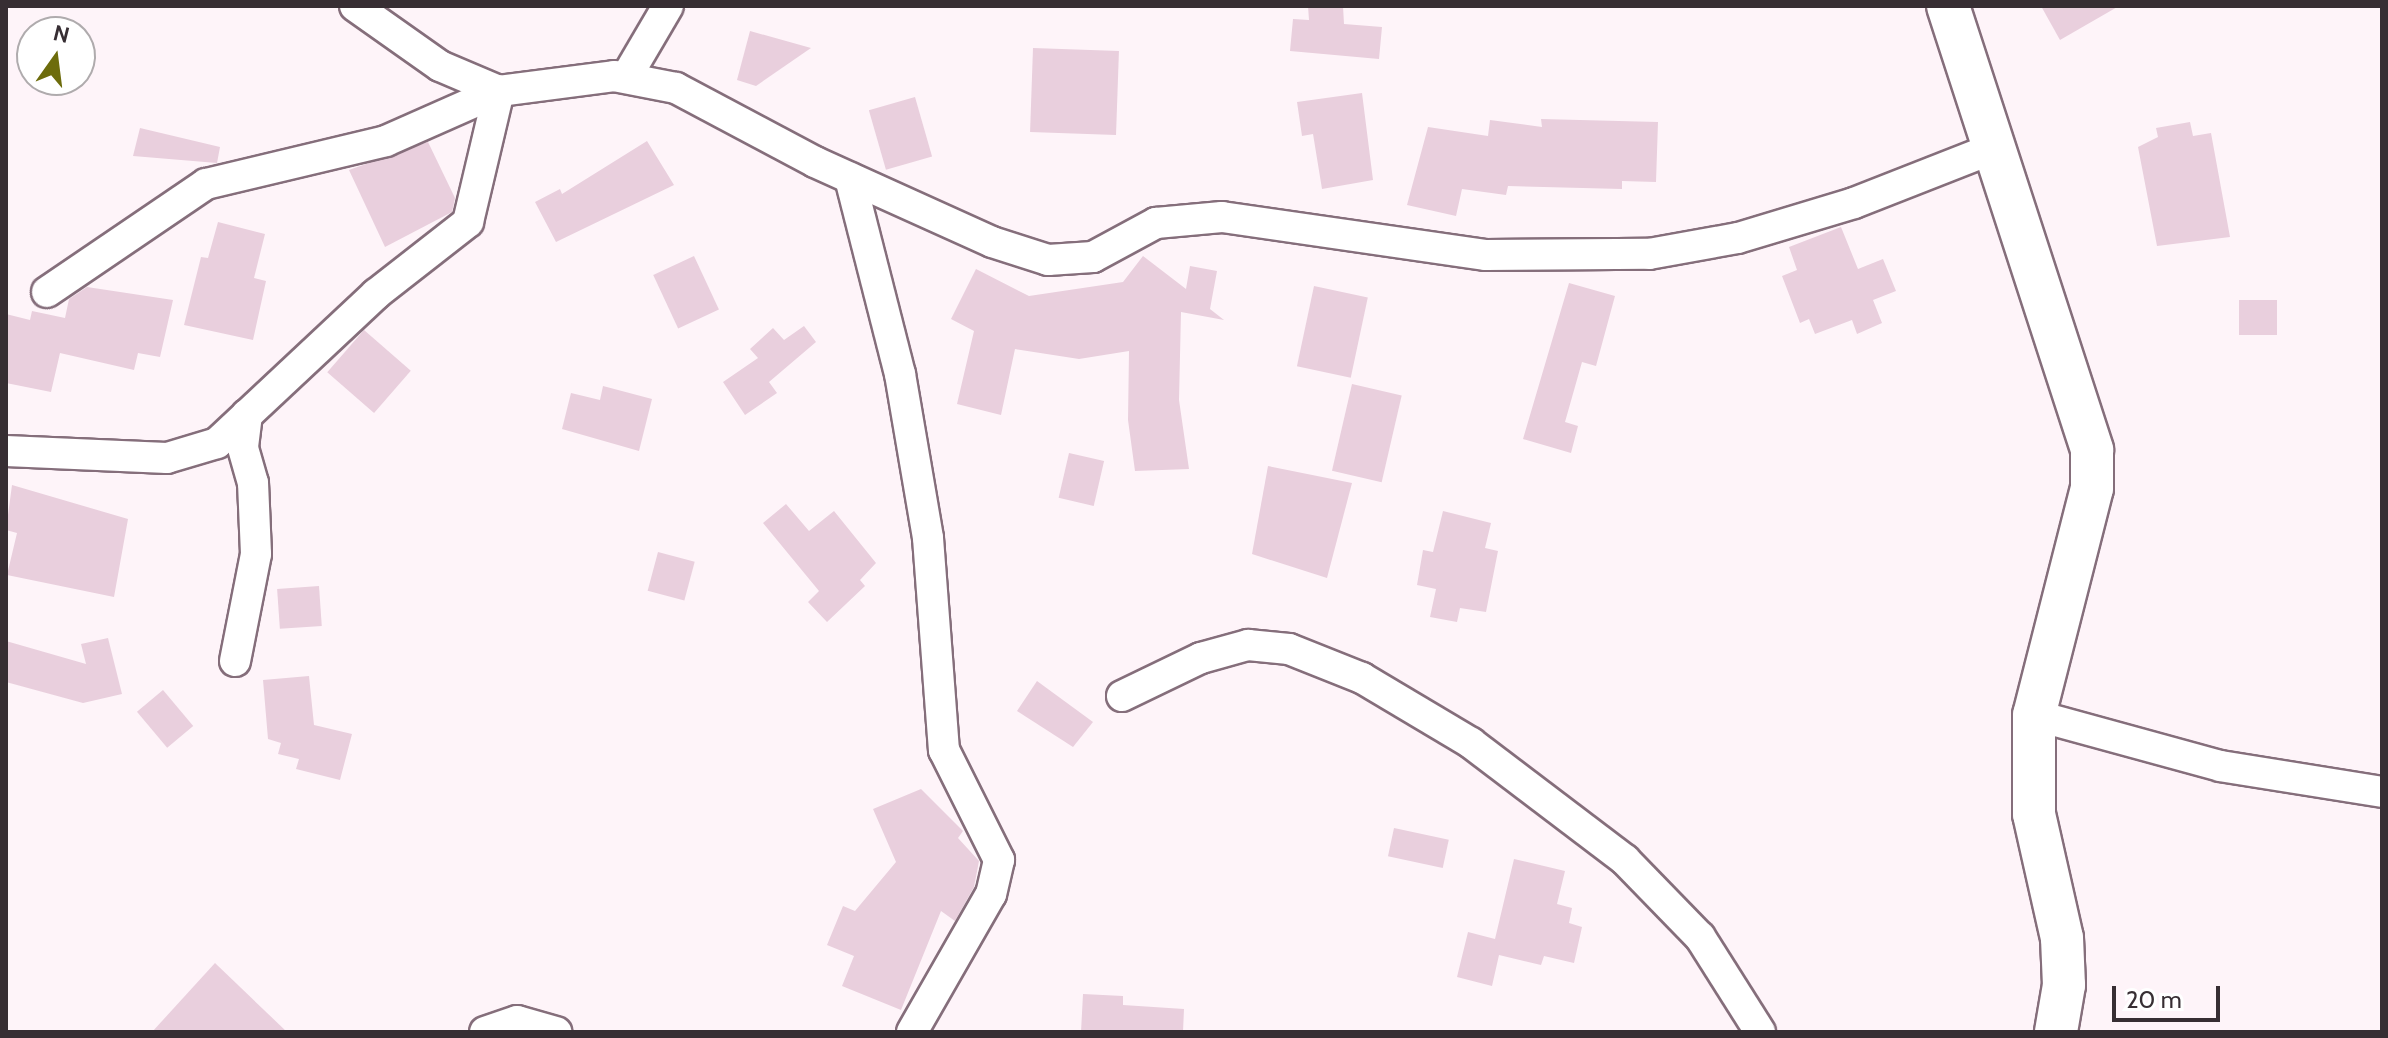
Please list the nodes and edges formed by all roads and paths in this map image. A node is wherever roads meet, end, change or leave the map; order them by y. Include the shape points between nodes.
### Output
1 (355, 6) edge
2 (668, 6) edge
3 (1948, 6) edge
4 (627, 76) junction
5 (499, 91) junction
6 (1994, 148) junction
7 (850, 178) junction
8 (47, 292) dead end
9 (247, 414) junction
10 (6, 451) edge
11 (235, 661) dead end
12 (1122, 696) dead end
13 (2034, 715) junction
14 (2382, 792) edge
15 (485, 1032) edge
16 (556, 1032) edge
17 (912, 1032) edge
18 (1760, 1032) edge
19 (2056, 1032) edge

1 - 5 street via 440,66
2 - 4 street
3 - 6 street
4 - 5 street
4 - 7 street via 676,88
5 - 8 street via 386,141 206,184
5 - 9 street via 468,222 376,294
6 - 7 street via 1854,203 1738,238 1649,254 1575,258 1486,255 1222,217 1156,223 1093,257 1048,260 992,242
6 - 13 street via 2092,450 2092,488
7 - 17 street via 900,374 923,508 944,750 999,860 991,894
9 - 10 street via 217,443 167,458
9 - 11 street via 243,447 253,483 256,554
12 - 18 street via 1201,658 1248,645 1289,649 1362,678 1471,743 1625,860 1700,937
13 - 14 street via 2220,766
13 - 19 street via 2034,814 2062,938 2064,985
15 - 16 street via 517,1021

